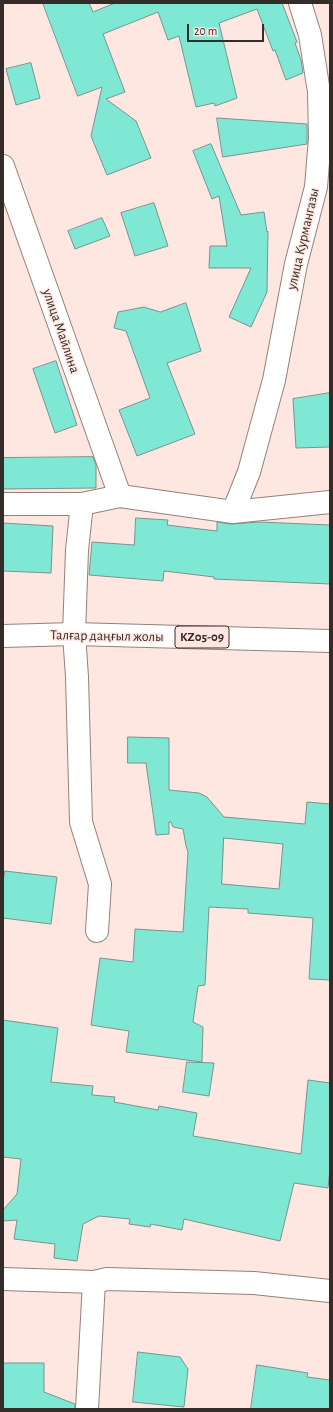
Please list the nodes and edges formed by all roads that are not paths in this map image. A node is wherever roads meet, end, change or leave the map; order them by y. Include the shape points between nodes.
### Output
1 (300, 3) edge
2 (3, 166) edge
3 (120, 496) junction
4 (330, 502) edge
5 (3, 504) edge
6 (82, 504) junction
7 (233, 512) junction
8 (74, 634) junction
9 (3, 636) edge
10 (330, 641) edge
11 (97, 931) dead end
12 (3, 1279) edge
13 (94, 1282) junction
14 (330, 1291) edge
15 (87, 1409) edge

1 - 7 street, улица Курмангазы via 310,35 318,92 320,138 316,187 296,264 274,380 249,472
2 - 3 street, улица Майлина
3 - 6 street
3 - 7 street
4 - 7 street
5 - 6 street
6 - 8 street via 77,550
8 - 9 street, Талғар даңғыл жолы / KZ05-09
8 - 10 street, Талғар даңғыл жолы / KZ05-09
8 - 11 street via 81,822 100,884
12 - 13 street
13 - 14 street via 107,1278 246,1283
13 - 15 street

